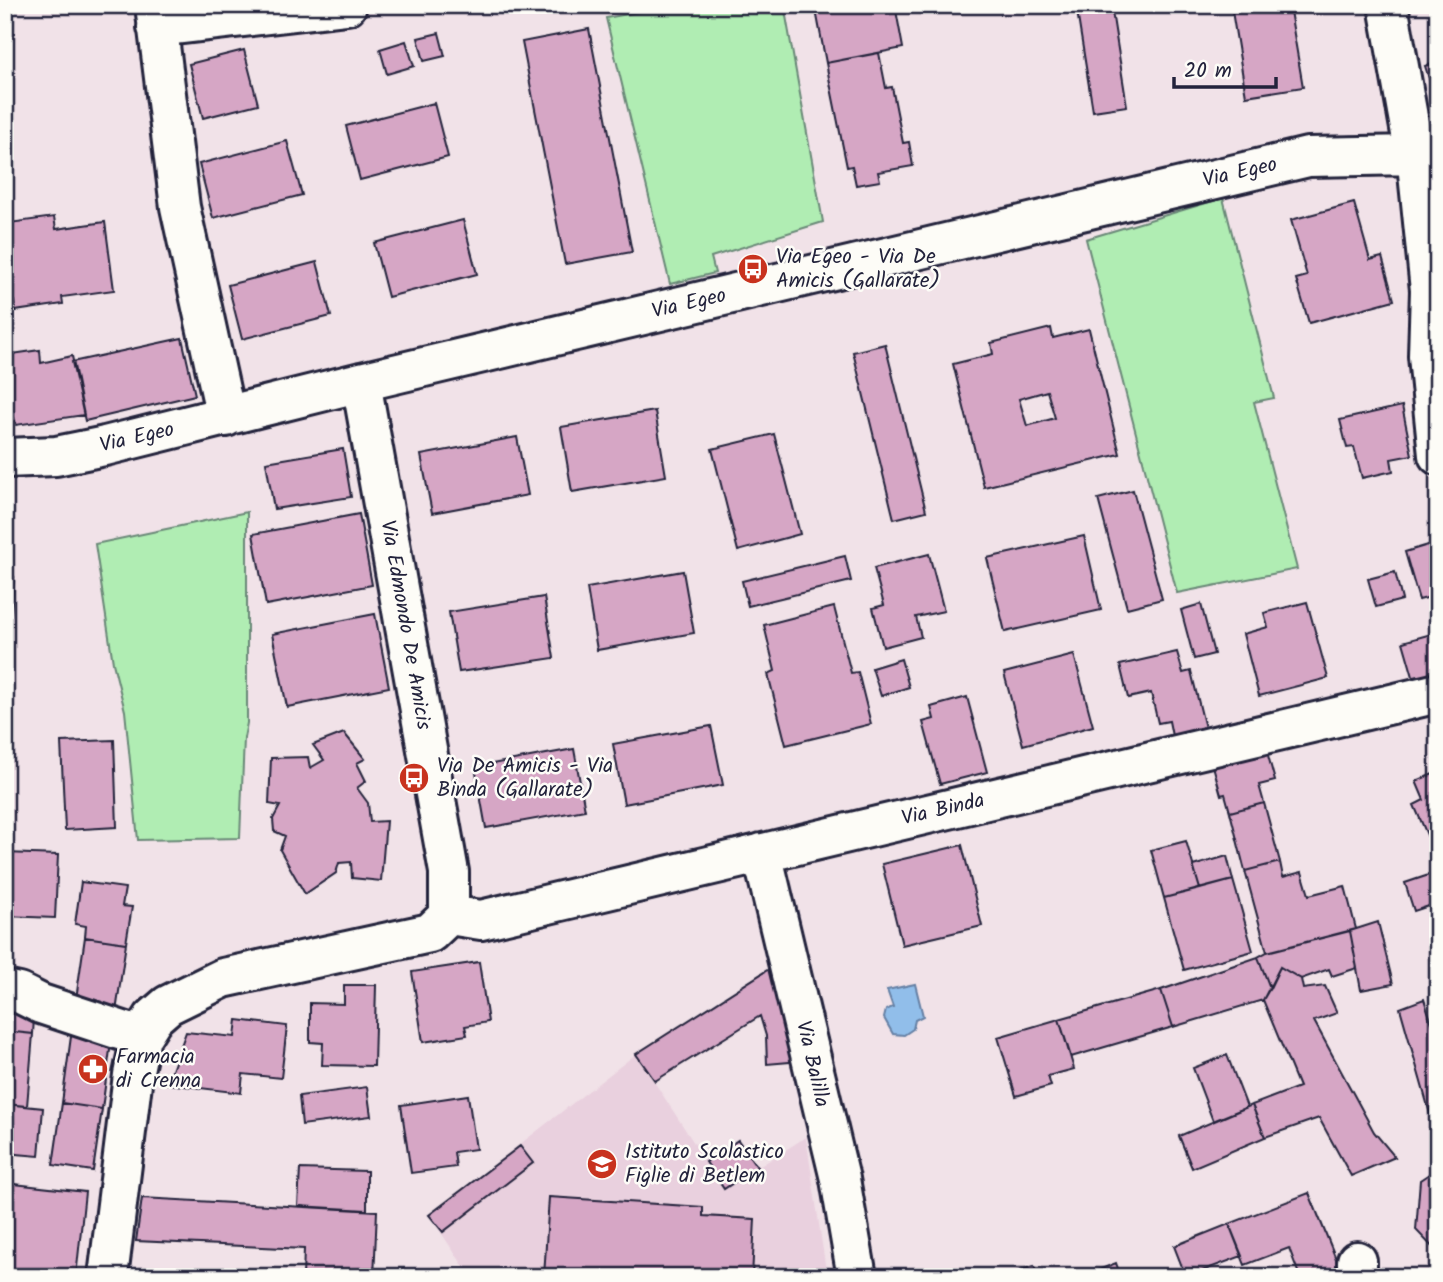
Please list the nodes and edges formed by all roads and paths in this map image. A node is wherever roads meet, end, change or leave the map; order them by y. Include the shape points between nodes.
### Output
1 (347, 5) edge
2 (1388, 5) edge
3 (156, 16) edge
4 (1423, 165) edge
5 (1434, 283) edge
6 (361, 382) junction
7 (226, 417) junction
8 (1438, 455) edge
9 (5, 458) edge
10 (1438, 693) edge
11 (762, 853) junction
12 (449, 915) junction
13 (5, 990) edge
14 (141, 1037) junction
15 (108, 1277) edge
16 (857, 1277) edge

1 - 3 street
2 - 4 street
3 - 7 street via 180,207
4 - 5 street
4 - 6 street, Via Egeo via 1308,157
5 - 8 street via 1428,356
6 - 7 street, Via Egeo
6 - 12 street, Via Edmondo De Amicis via 449,872
7 - 9 street, Via Egeo via 56,456
10 - 11 street, Via Binda
11 - 12 street, Via Binda via 481,920
11 - 16 street, Via Balilla via 840,1179
12 - 14 street via 430,933 223,978 168,1005
13 - 14 street
14 - 15 street

